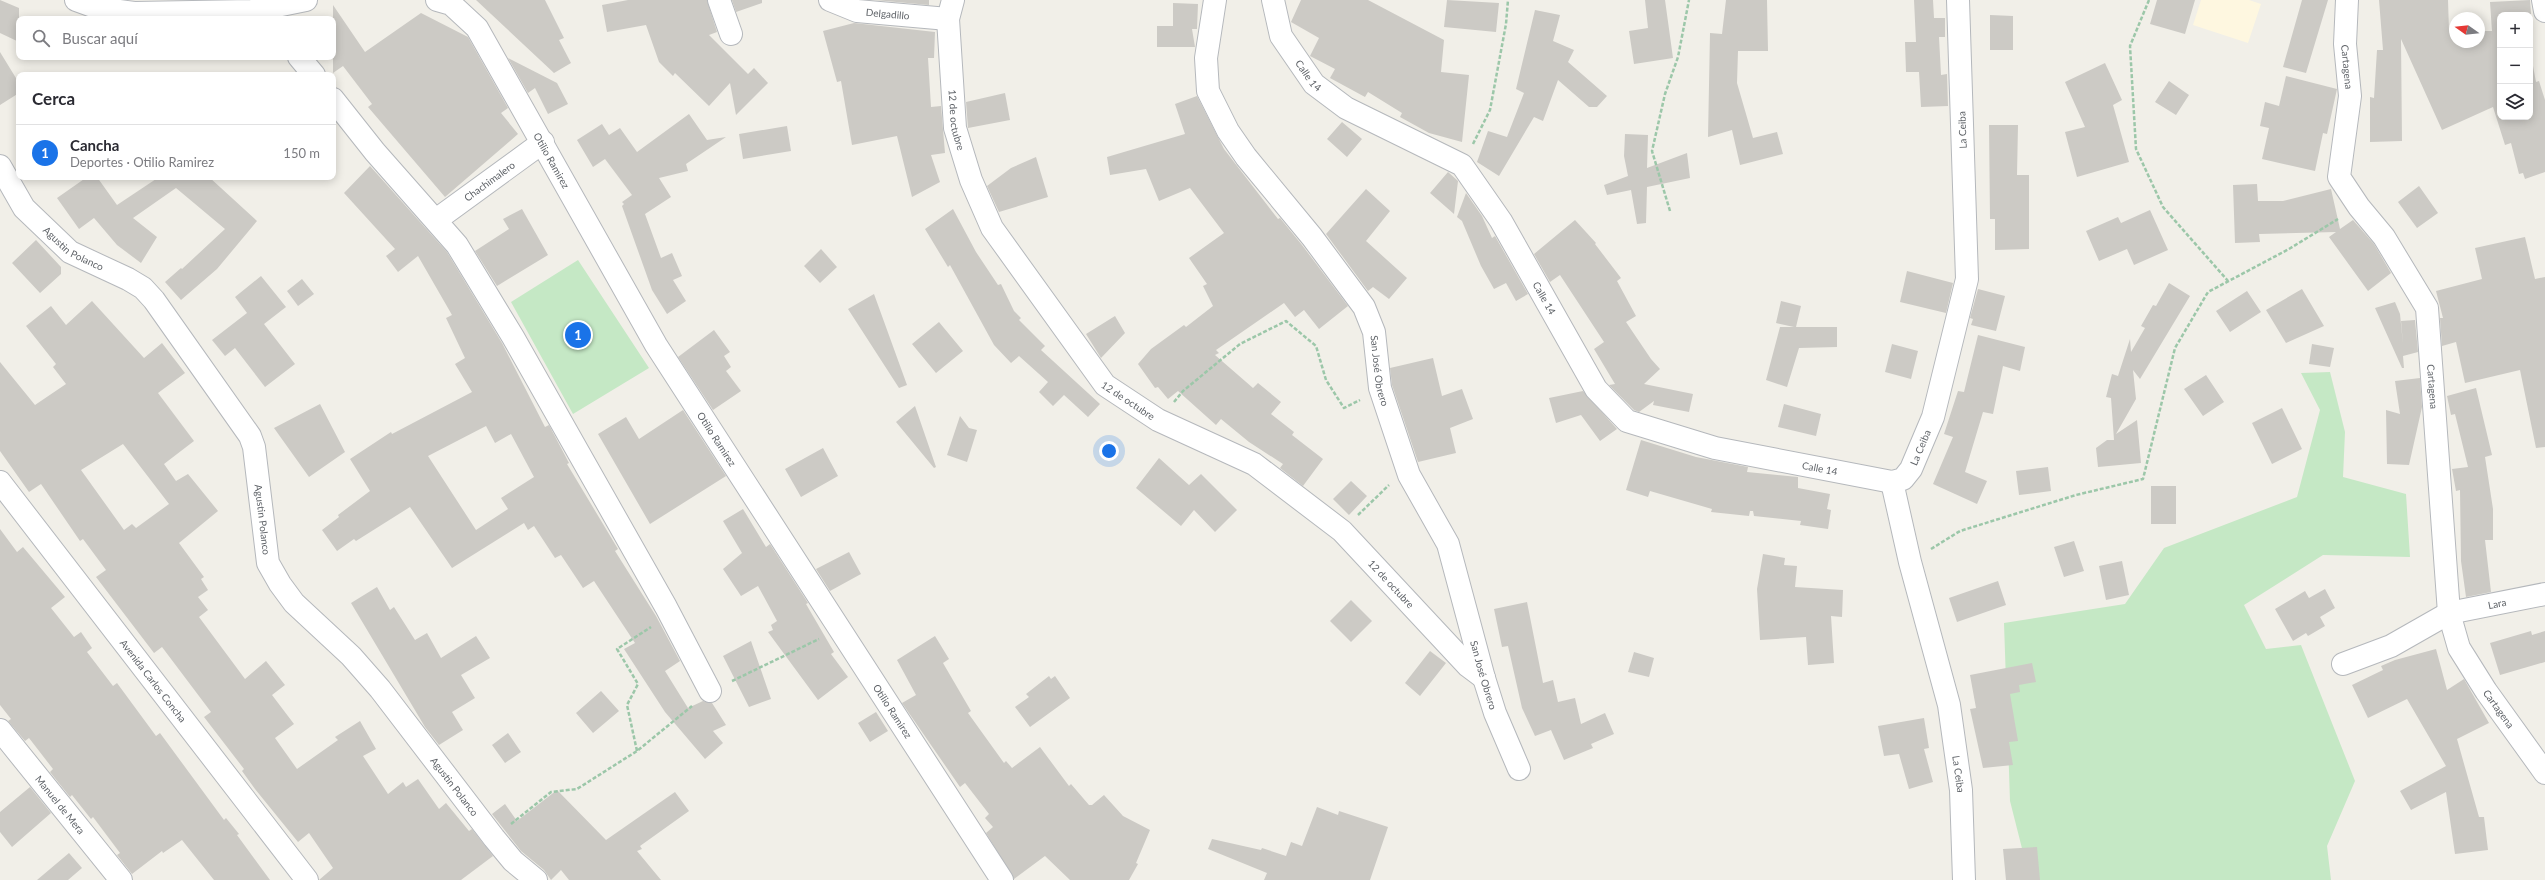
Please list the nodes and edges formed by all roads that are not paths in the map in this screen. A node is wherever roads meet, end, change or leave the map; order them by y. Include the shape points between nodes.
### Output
1 (76, 0) edge
2 (306, 0) edge
3 (437, 0) edge
4 (719, 0) edge
5 (830, 0) edge
6 (1215, 0) edge
7 (1273, 0) edge
8 (1958, 0) edge
9 (2347, 0) edge
10 (2543, 0) edge
11 (179, 6) edge
12 (950, 10) edge
13 (2545, 11) edge
14 (256, 15) edge
15 (731, 34) dead end
16 (302, 60) edge
17 (312, 72) edge
18 (336, 103) edge
19 (543, 142) junction
20 (0, 166) edge
21 (436, 220) junction
22 (0, 482) edge
23 (1892, 482) junction
24 (2545, 594) edge
25 (2449, 612) junction
26 (2343, 664) dead end
27 (1484, 678) junction
28 (710, 691) road end
29 (0, 730) edge
30 (1519, 769) dead end
31 (2545, 773) edge
32 (121, 880) edge
33 (307, 880) edge
34 (536, 880) edge
35 (1002, 880) edge
36 (1964, 880) edge

1 - 11 street via 98,8 134,13
2 - 14 street
3 - 19 street, Otilio Ramirez via 451,4 477,28
4 - 15 street
5 - 12 street, Delgadillo via 857,11
6 - 27 street, San José Obrero via 1206,58 1208,90 1228,131 1246,157 1312,237 1364,307 1374,332 1380,388 1409,476 1448,544
7 - 23 street, Calle 14 via 1281,36 1314,84 1346,108 1462,164 1502,221 1596,389 1627,421 1715,448
8 - 23 street, La Ceiba via 1967,279 1933,417 1911,469 1903,479
9 - 25 street, Cartagena via 2345,44 2350,96 2339,176 2384,237 2428,308
10 - 13 street
11 - 14 street
12 - 27 street, 12 de octubre via 955,128 971,180 992,228 1105,385 1158,420 1254,464 1342,531 1468,666
16 - 17 street
18 - 21 street via 375,152
19 - 21 street, Chachimalero
19 - 35 street, Otilio Ramirez via 656,346
20 - 34 street, Agustin Polanco via 24,208 70,252 128,279 143,288 154,300 250,436 254,448 268,563 280,584 294,603 351,656 380,689 494,838 513,861
21 - 28 street via 457,245 514,337 666,607
22 - 33 street, Avenida Carlos Concha
23 - 36 street, La Ceiba via 1910,562 1949,704 1961,790
24 - 25 street, Lara
25 - 26 street, Lara via 2391,646
25 - 31 street, Cartagena via 2459,648 2486,692
27 - 30 street, San José Obrero
29 - 32 street, Manuel de Mera

